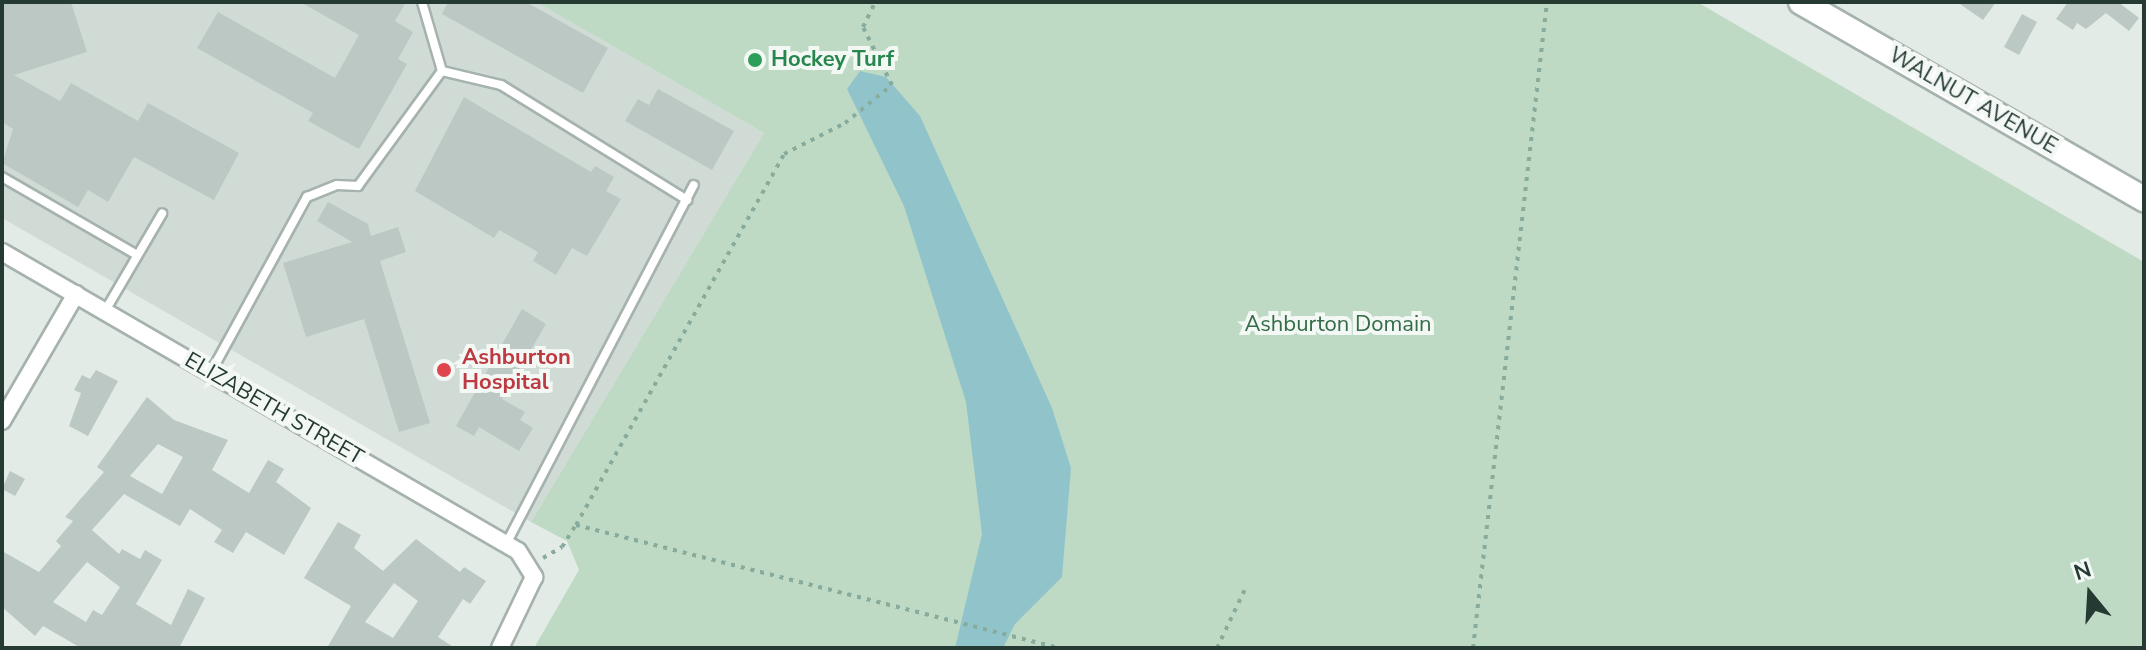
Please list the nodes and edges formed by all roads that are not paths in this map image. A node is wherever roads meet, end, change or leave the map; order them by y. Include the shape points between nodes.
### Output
1 (422, 2) edge
2 (1801, 2) edge
3 (442, 71) junction
4 (2, 177) edge
5 (694, 185) dead end
6 (2144, 199) edge
7 (687, 200) junction
8 (162, 214) dead end
9 (2, 252) edge
10 (137, 255) junction
11 (76, 294) junction
12 (104, 311) junction
13 (211, 372) junction
14 (2, 421) edge
15 (506, 544) junction
16 (500, 648) edge

1 - 3 lane
2 - 6 main road, WALNUT AVENUE
3 - 7 lane via 501,85
3 - 13 lane via 358,186 337,185 307,197
4 - 10 lane
5 - 7 lane
7 - 15 lane
8 - 10 lane
9 - 11 street, ELIZABETH STREET
10 - 12 lane
11 - 12 street, ELIZABETH STREET
11 - 14 street
12 - 13 street, ELIZABETH STREET
13 - 15 street, ELIZABETH STREET
15 - 16 street, ELIZABETH STREET via 528,560 534,577

